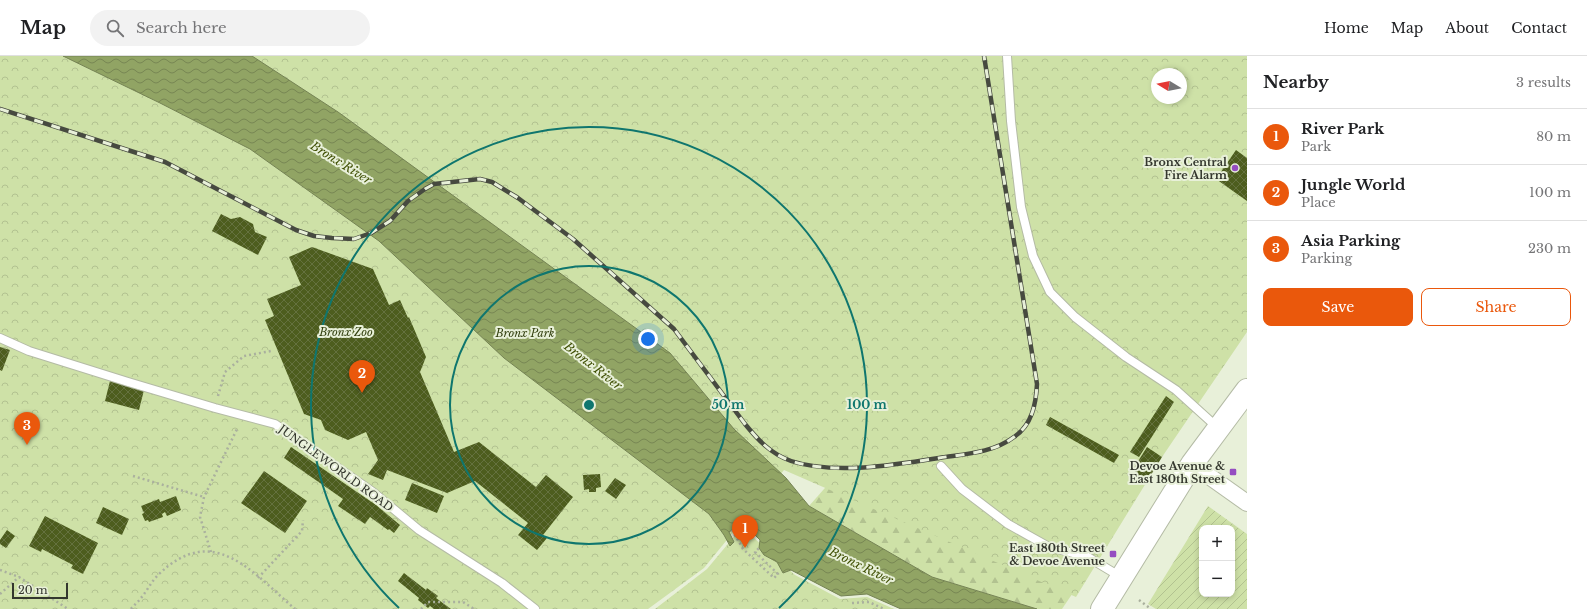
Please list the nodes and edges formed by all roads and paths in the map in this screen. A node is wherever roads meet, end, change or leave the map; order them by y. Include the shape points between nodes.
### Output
1 (1007, 56) edge
2 (0, 338) edge
3 (271, 351) dead end
4 (1247, 390) edge
5 (215, 408) junction
6 (244, 416) junction
7 (1218, 428) junction
8 (1192, 464) junction
9 (941, 466) dead end
10 (133, 476) dead end
11 (204, 497) junction
12 (1247, 503) edge
13 (303, 520) dead end
14 (732, 530) dead end
15 (759, 548) dead end
16 (211, 552) junction
17 (0, 570) edge
18 (19, 577) junction
19 (1122, 577) junction
20 (258, 578) junction
21 (0, 594) edge
22 (1139, 600) dead end
23 (852, 603) dead end
24 (1103, 606) edge
25 (1149, 608) edge
26 (68, 609) edge
27 (131, 609) edge
28 (295, 609) edge
29 (421, 609) edge
30 (474, 609) edge
31 (535, 609) edge
32 (884, 609) edge

1 - 7 lane via 1020,207 1033,256 1050,292 1075,317 1126,357 1176,390
2 - 5 lane, JUNGLEWORLD ROAD via 29,350
3 - 5 path via 244,356 225,372
4 - 7 street
5 - 6 lane, JUNGLEWORLD ROAD
6 - 11 path
6 - 31 lane, JUNGLEWORLD ROAD via 275,424 373,492 419,530 502,583
7 - 8 street
8 - 12 street
8 - 19 street
9 - 19 lane via 962,489 1008,524 1049,547 1086,556
10 - 11 path
11 - 16 path via 200,517
13 - 20 path via 302,531
14 - 15 path via 743,550 774,578 778,574 755,552
16 - 20 path via 228,556
16 - 27 path via 195,552 171,564 156,576
17 - 18 path
18 - 21 path
18 - 26 path
19 - 24 street
20 - 28 path
22 - 25 path
23 - 32 path via 869,602
29 - 30 path via 428,602 462,602

